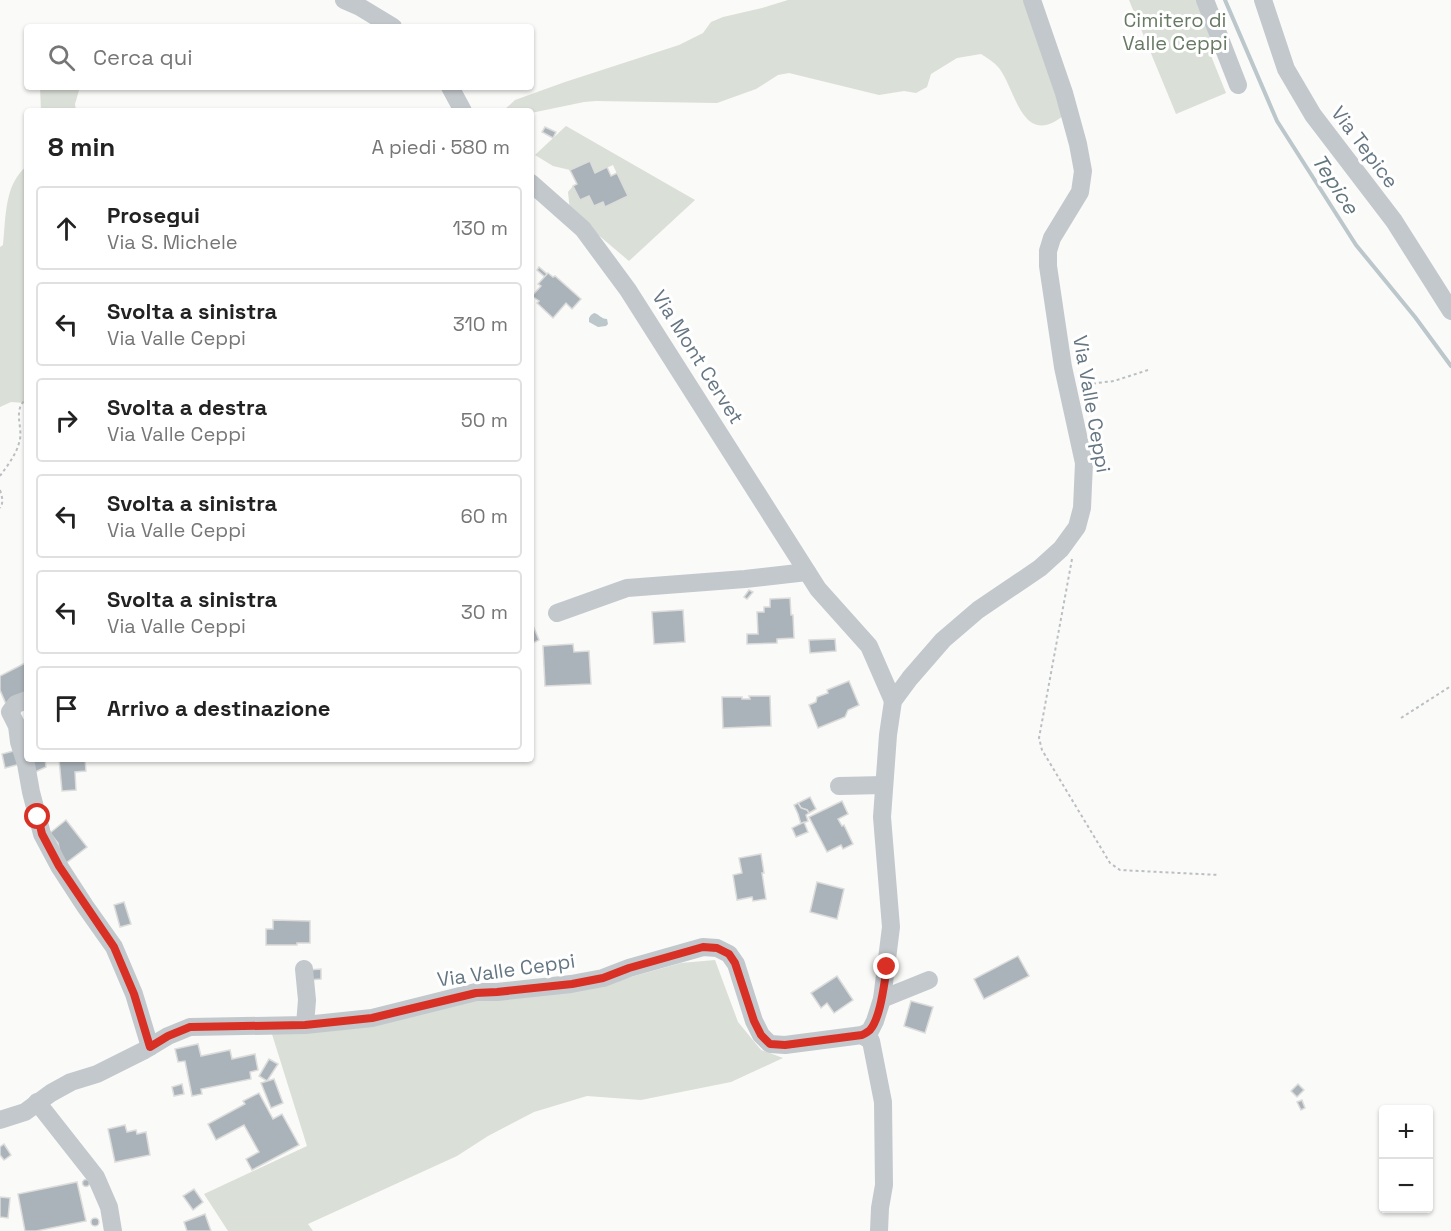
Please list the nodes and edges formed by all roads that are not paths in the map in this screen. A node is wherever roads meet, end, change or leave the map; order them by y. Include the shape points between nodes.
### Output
1 (344, 0) edge
2 (1032, 0) edge
3 (1205, 0) edge
4 (1263, 0) edge
5 (388, 24) edge
6 (1238, 85) dead end
7 (452, 90) edge
8 (461, 108) edge
9 (534, 186) edge
10 (1451, 311) edge
11 (807, 572) junction
12 (557, 613) dead end
13 (24, 701) edge
14 (893, 701) junction
15 (24, 758) edge
16 (25, 762) edge
17 (884, 785) junction
18 (839, 786) dead end
19 (304, 969) dead end
20 (928, 980) dead end
21 (882, 999) junction
22 (305, 1025) junction
23 (862, 1035) junction
24 (150, 1047) junction
25 (37, 1102) junction
26 (0, 1120) edge
27 (113, 1231) edge
28 (879, 1231) edge

1 - 5 street
2 - 14 street, Via Valle Ceppi via 1064,93 1083,171 1080,192 1048,251 1067,386 1084,463 1082,508 1077,526 1061,549 943,640
3 - 6 street
4 - 10 street, Via Tepice via 1286,69 1312,115 1394,221
7 - 8 street
9 - 11 street, Via Mont Cervet via 583,229 628,290
11 - 12 street via 627,588
11 - 14 street, Via Mont Cervet via 869,646
13 - 15 street via 10,712
14 - 17 street, Via Valle Ceppi
16 - 24 street via 42,834 114,947
17 - 18 street
17 - 21 street, Via Valle Ceppi via 882,817 891,927
19 - 22 street
20 - 21 street
21 - 23 street, Via Valle Ceppi via 870,1031
22 - 23 street, Via Valle Ceppi via 372,1018 476,993 603,978 703,947 729,954 754,1021 770,1044
22 - 24 street, Via Valle Ceppi via 190,1027
23 - 28 street via 871,1041 883,1102 884,1185
24 - 25 street, Via Valle Ceppi via 97,1074 70,1082
25 - 26 street, Via Valle Ceppi via 24,1112
25 - 27 street via 96,1177 109,1207

